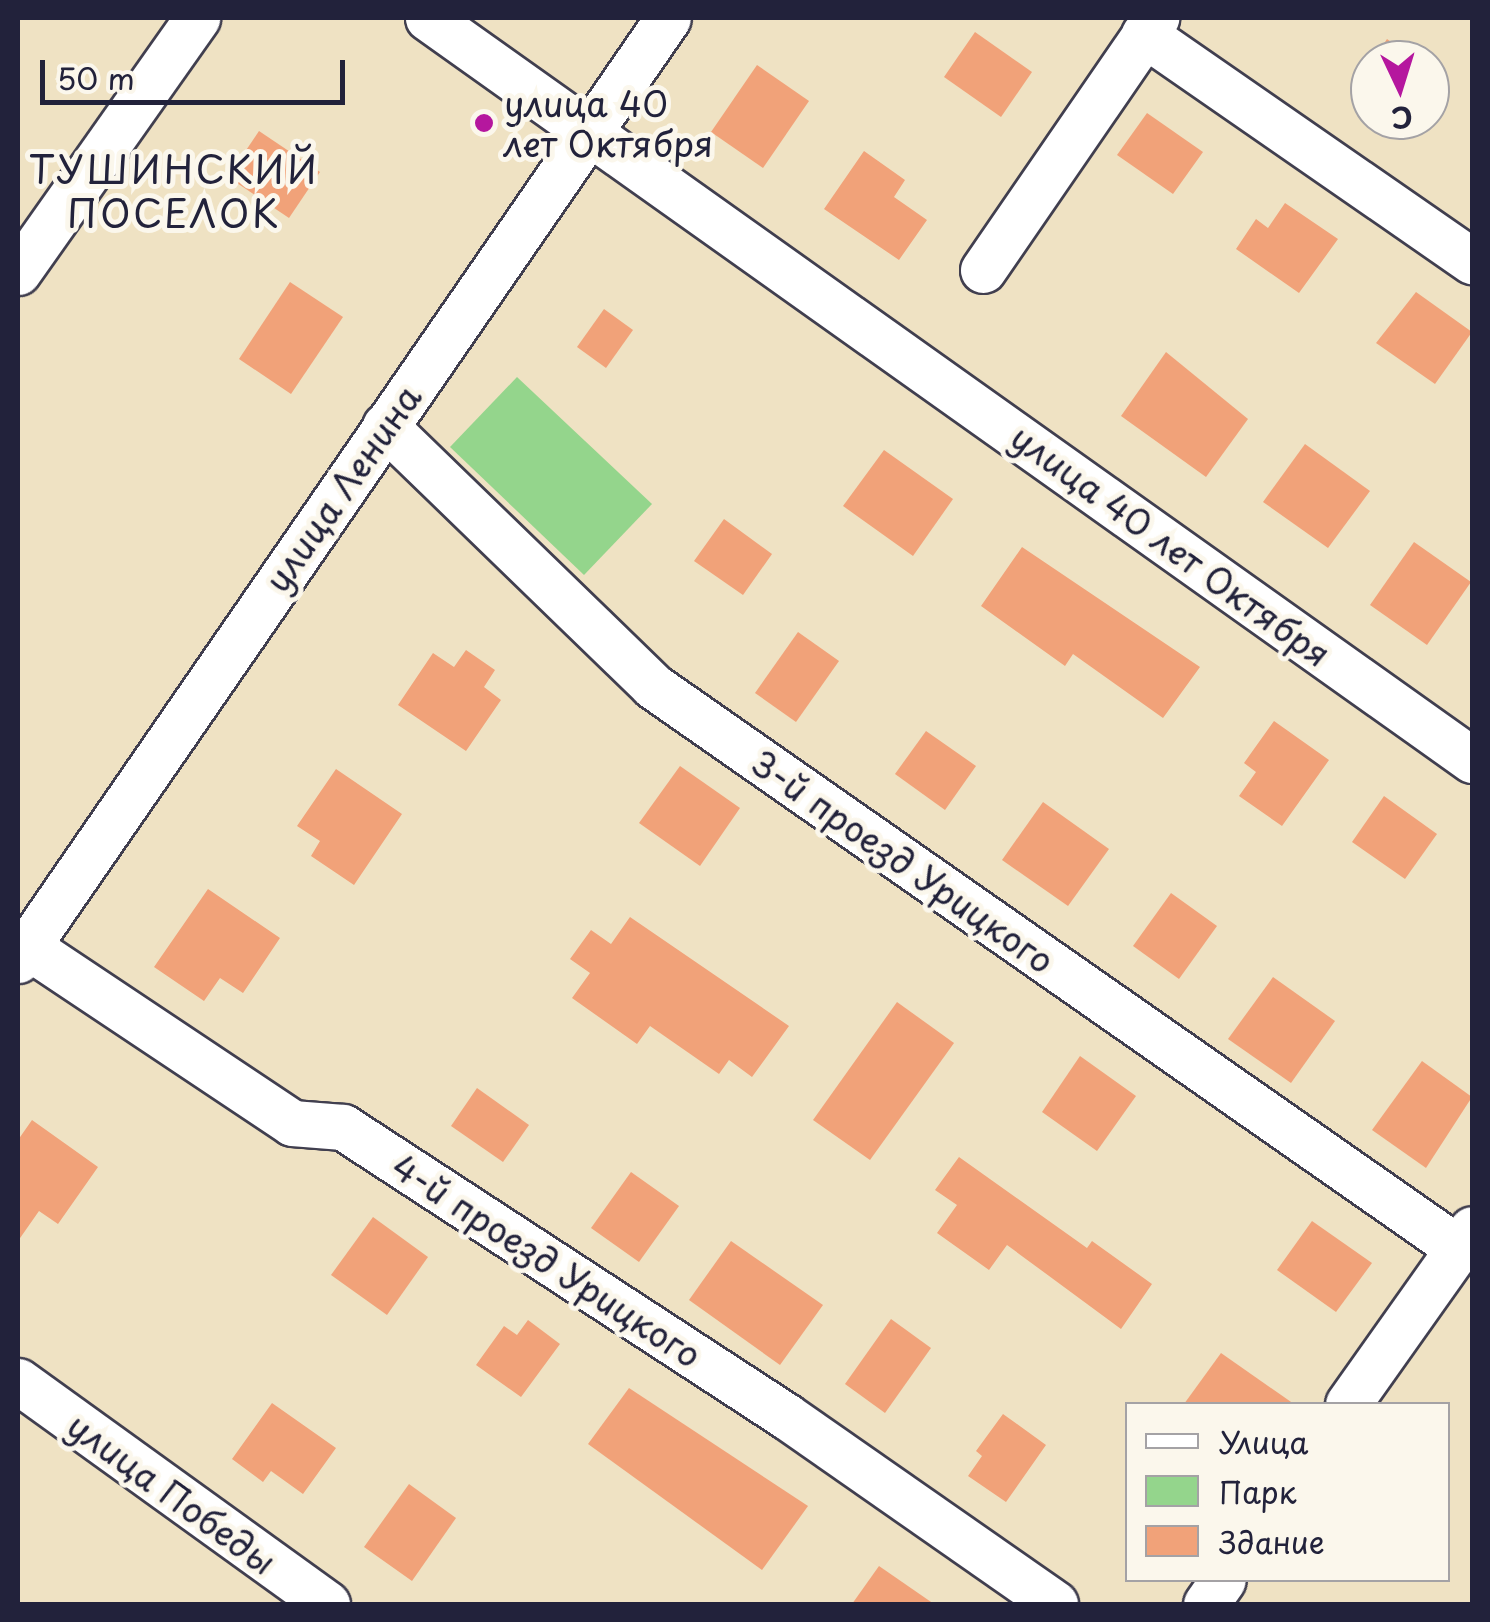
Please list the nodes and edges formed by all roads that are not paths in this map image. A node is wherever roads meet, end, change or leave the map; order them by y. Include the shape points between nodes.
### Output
1 (197, 18) edge
2 (428, 18) edge
3 (668, 18) edge
4 (1150, 26) edge
5 (591, 130) junction
6 (1472, 261) edge
7 (983, 270) dead end
8 (18, 272) edge
9 (385, 426) junction
10 (1472, 760) edge
11 (22, 953) edge
12 (1466, 1239) edge
13 (18, 1381) edge
14 (1349, 1402) edge
15 (1222, 1582) edge
16 (327, 1604) edge
17 (1055, 1604) edge
18 (1206, 1604) edge

1 - 8 street
2 - 5 street, улица 40 лет Октября
3 - 5 street, улица Ленина
4 - 6 street
4 - 7 street
5 - 9 street, улица Ленина
5 - 10 street, улица 40 лет Октября
9 - 11 street, улица Ленина
9 - 12 street, 3-й проезд Урицкого via 653,686
11 - 17 street, 4-й проезд Урицкого via 292,1122 343,1127 786,1416
12 - 14 street
13 - 16 street, улица Победы
15 - 18 street

